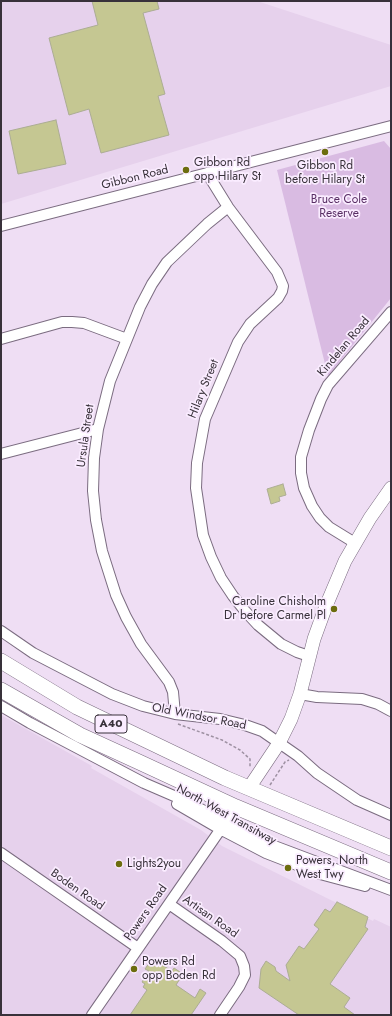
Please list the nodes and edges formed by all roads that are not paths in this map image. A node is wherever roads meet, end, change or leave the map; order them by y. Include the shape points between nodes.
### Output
1 (391, 126) edge
2 (207, 174) junction
3 (228, 207) junction
4 (1, 226) edge
5 (391, 312) edge
6 (1, 339) edge
7 (127, 339) junction
8 (98, 429) junction
9 (1, 454) edge
10 (391, 488) edge
11 (355, 543) junction
12 (1, 631) edge
13 (309, 656) junction
14 (1, 661) edge
15 (1, 690) edge
16 (300, 694) junction
17 (1, 706) edge
18 (391, 711) edge
19 (174, 714) junction
20 (279, 743) junction
21 (249, 788) junction
22 (236, 807) junction
23 (391, 815) edge
24 (222, 825) junction
25 (391, 848) edge
26 (1, 853) edge
27 (391, 872) edge
28 (391, 890) edge
29 (391, 893) edge
30 (169, 904) junction
31 (138, 948) junction
32 (92, 1015) edge
33 (220, 1015) edge

1 - 2 street, Gibbon Road
2 - 3 street, Hilary Street
2 - 4 street, Gibbon Road
3 - 7 street, Ursula Street via 167,262 140,307
3 - 13 street, Hilary Street via 277,272 283,286 278,298 250,324 238,342 205,418 197,463 199,514 211,557 233,596 258,625 281,644
5 - 11 street, Kindelan Road via 328,385 301,457 304,488 312,506 329,527
6 - 7 street via 62,322 84,323
7 - 8 street, Ursula Street via 110,381
8 - 9 street
8 - 19 street, Ursula Street via 93,491 102,551 126,617 141,644 169,682 173,692
10 - 11 main road
11 - 13 main road via 332,592
12 - 19 street, Old Windsor Road via 33,653 112,694
13 - 16 main road
14 - 21 highway, A40 via 77,707
15 - 22 highway, A40 via 80,734
16 - 18 street via 362,699
16 - 20 main road
17 - 24 street, North West Transitway via 181,799
19 - 20 street, Old Windsor Road via 220,719 245,725 267,733
20 - 21 main road
20 - 23 street, Old Windsor Road via 357,800
21 - 22 highway
21 - 25 highway, A40
22 - 24 street, Powers Road
22 - 27 highway, A40
24 - 28 street, North West Transitway
24 - 29 street, North West Transitway via 266,853 292,864
24 - 30 street, Powers Road
26 - 31 street, Boden Road
30 - 31 street, Powers Road
30 - 33 street, Artisan Road via 240,956 245,975
31 - 32 street, Powers Road

